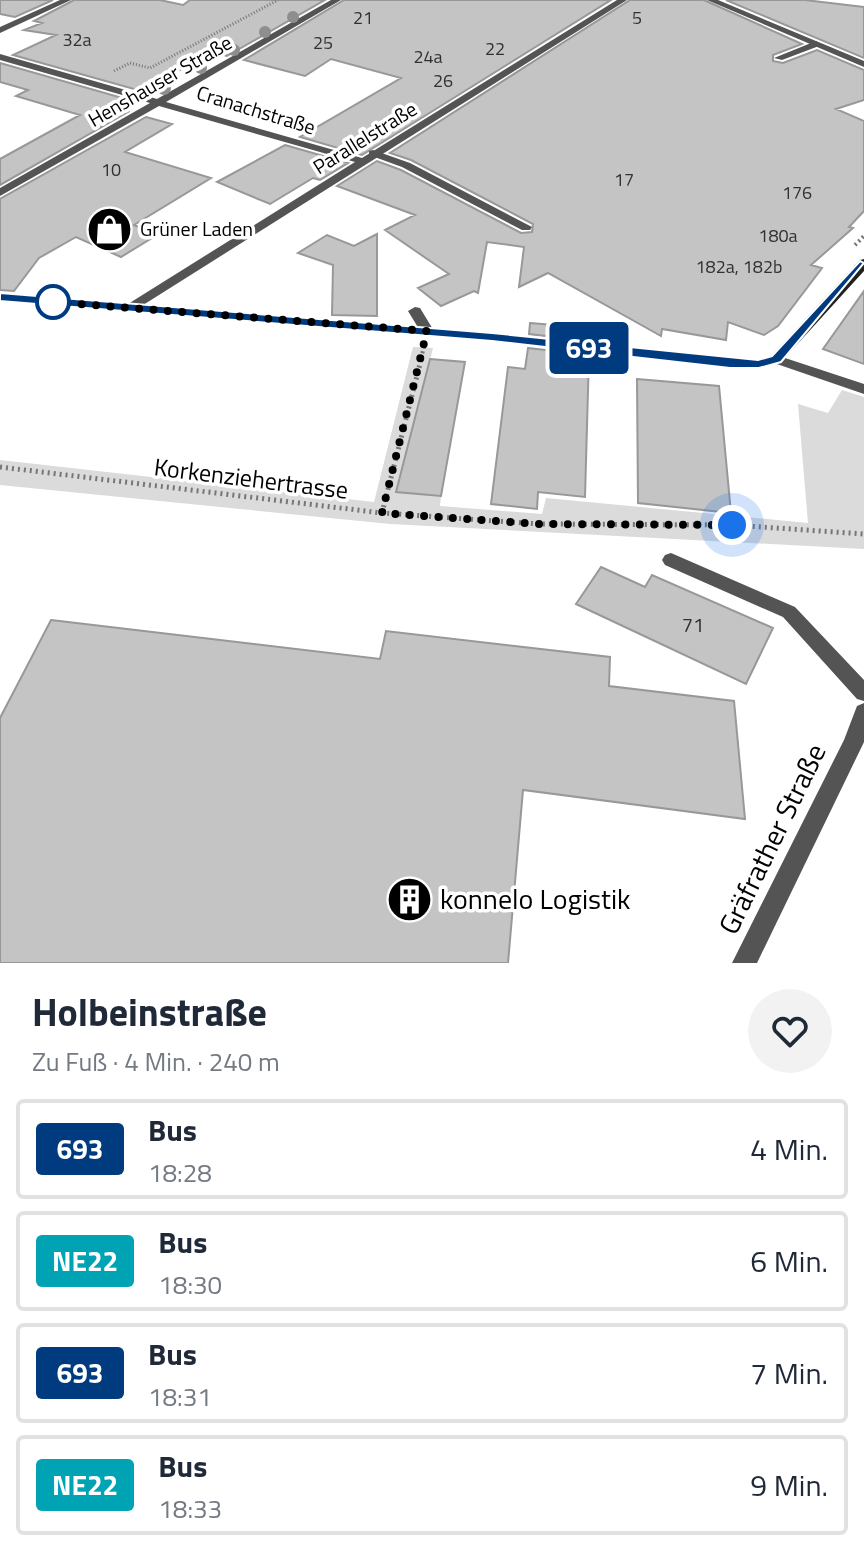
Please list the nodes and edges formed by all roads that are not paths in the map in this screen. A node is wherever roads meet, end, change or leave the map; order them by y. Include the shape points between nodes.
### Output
1 (67, 0) edge
2 (337, 0) edge
3 (623, 0) edge
4 (711, 0) edge
5 (0, 30) edge
6 (816, 44) junction
7 (0, 57) edge
8 (779, 58) dead end
9 (864, 64) edge
10 (162, 101) junction
11 (373, 153) junction
12 (362, 161) junction
13 (0, 193) edge
14 (526, 227) dead end
15 (864, 263) edge
16 (0, 297) edge
17 (127, 309) junction
18 (415, 311) dead end
19 (427, 331) junction
20 (776, 359) junction
21 (864, 389) edge
22 (671, 560) dead end
23 (864, 693) edge
24 (864, 712) edge
25 (859, 747) edge
26 (744, 963) edge

1 - 5 street
2 - 10 street, Henshauser Straße
3 - 11 street, Parallelstraße
4 - 6 street
6 - 8 street
6 - 9 street
7 - 10 street, Cranachstraße
10 - 12 street, Cranachstraße
10 - 13 street, Henshauser Straße
11 - 12 street, Parallelstraße
11 - 14 street
12 - 17 street, Parallelstraße
15 - 20 main road
16 - 17 main road
17 - 19 main road
18 - 19 street
19 - 20 main road via 730,364
20 - 21 street
22 - 23 street via 789,612
24 - 25 street, Gräfrather Straße
25 - 26 street, Gräfrather Straße

